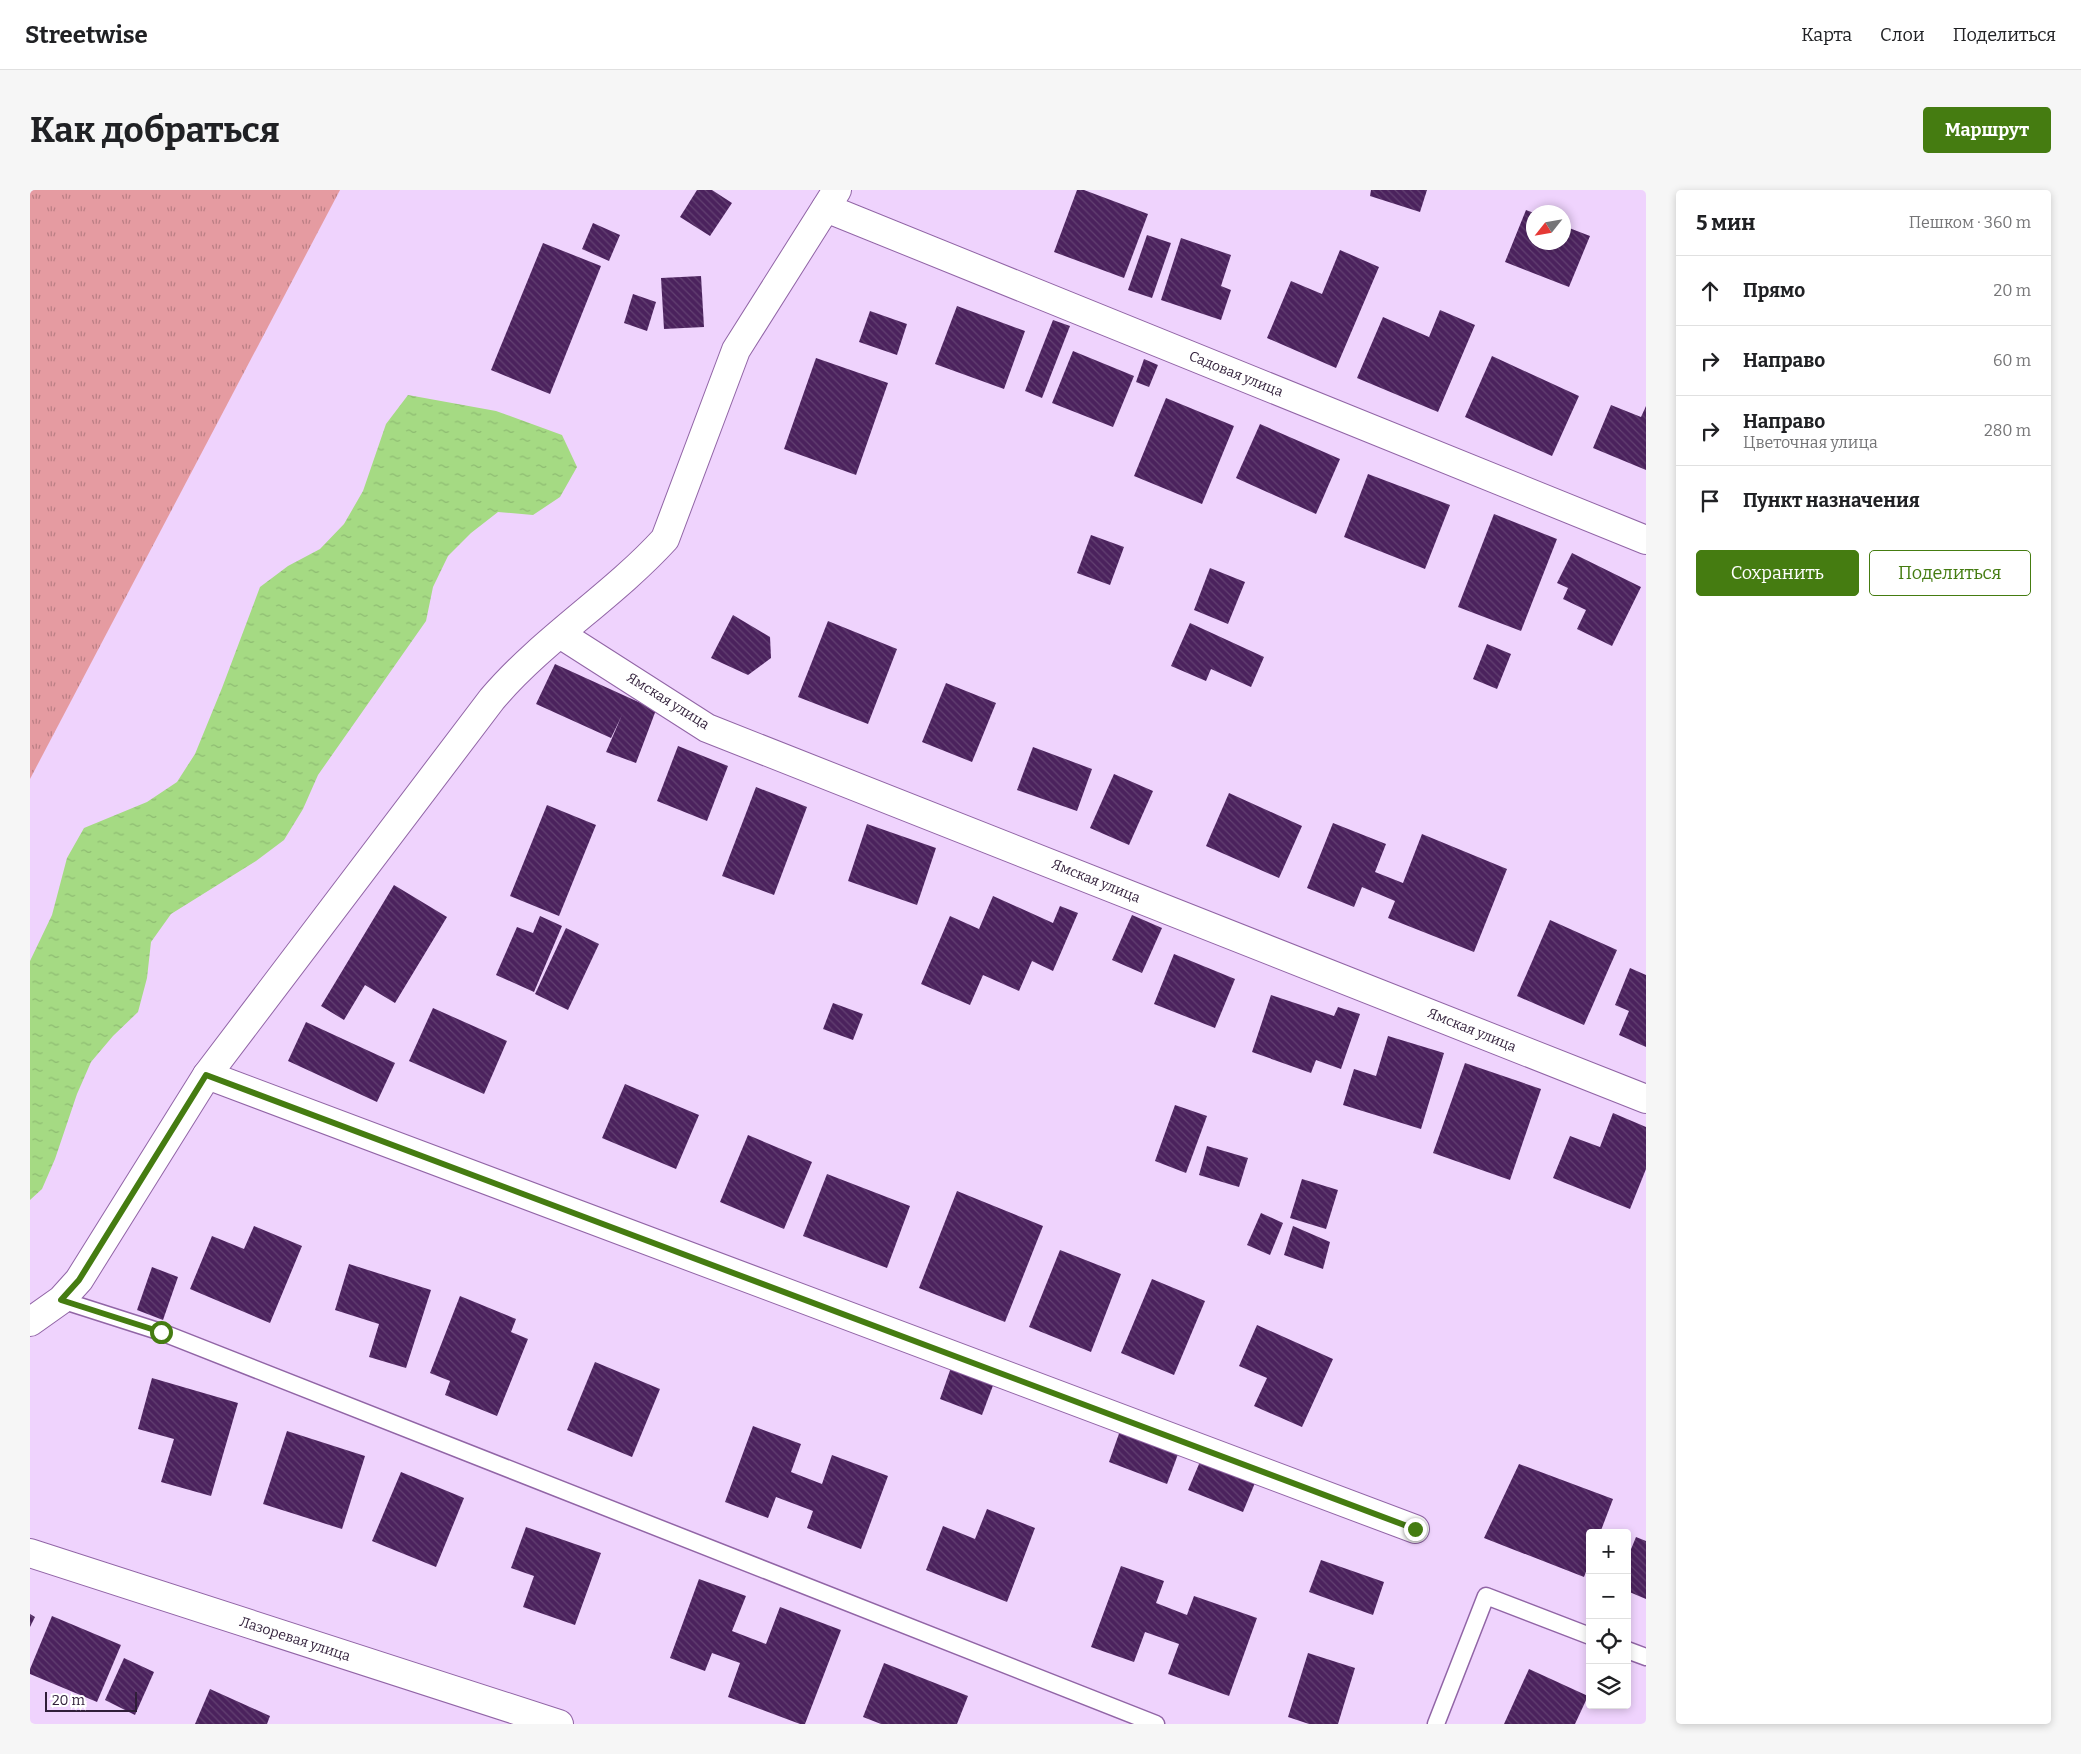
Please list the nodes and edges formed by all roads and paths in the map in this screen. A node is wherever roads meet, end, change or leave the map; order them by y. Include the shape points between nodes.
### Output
1 (832, 199) edge
2 (1646, 540) edge
3 (560, 634) junction
4 (206, 1075) junction
5 (1646, 1099) edge
6 (61, 1300) junction
7 (30, 1322) edge
8 (1415, 1529) dead end
9 (30, 1553) edge
10 (1586, 1634) edge
11 (1631, 1651) edge
12 (1646, 1657) edge
13 (559, 1724) edge
14 (1156, 1724) edge
15 (1436, 1724) edge

1 - 2 street, Садовая улица
1 - 3 street via 736,350 665,539 643,563
3 - 4 street via 513,675 492,699
3 - 5 street, Ямская улица via 707,728
4 - 6 street via 79,1280
4 - 8 street
6 - 7 street
6 - 14 lane via 170,1336
9 - 13 street, Лазоревая улица
10 - 15 lane via 1486,1596
11 - 12 lane

